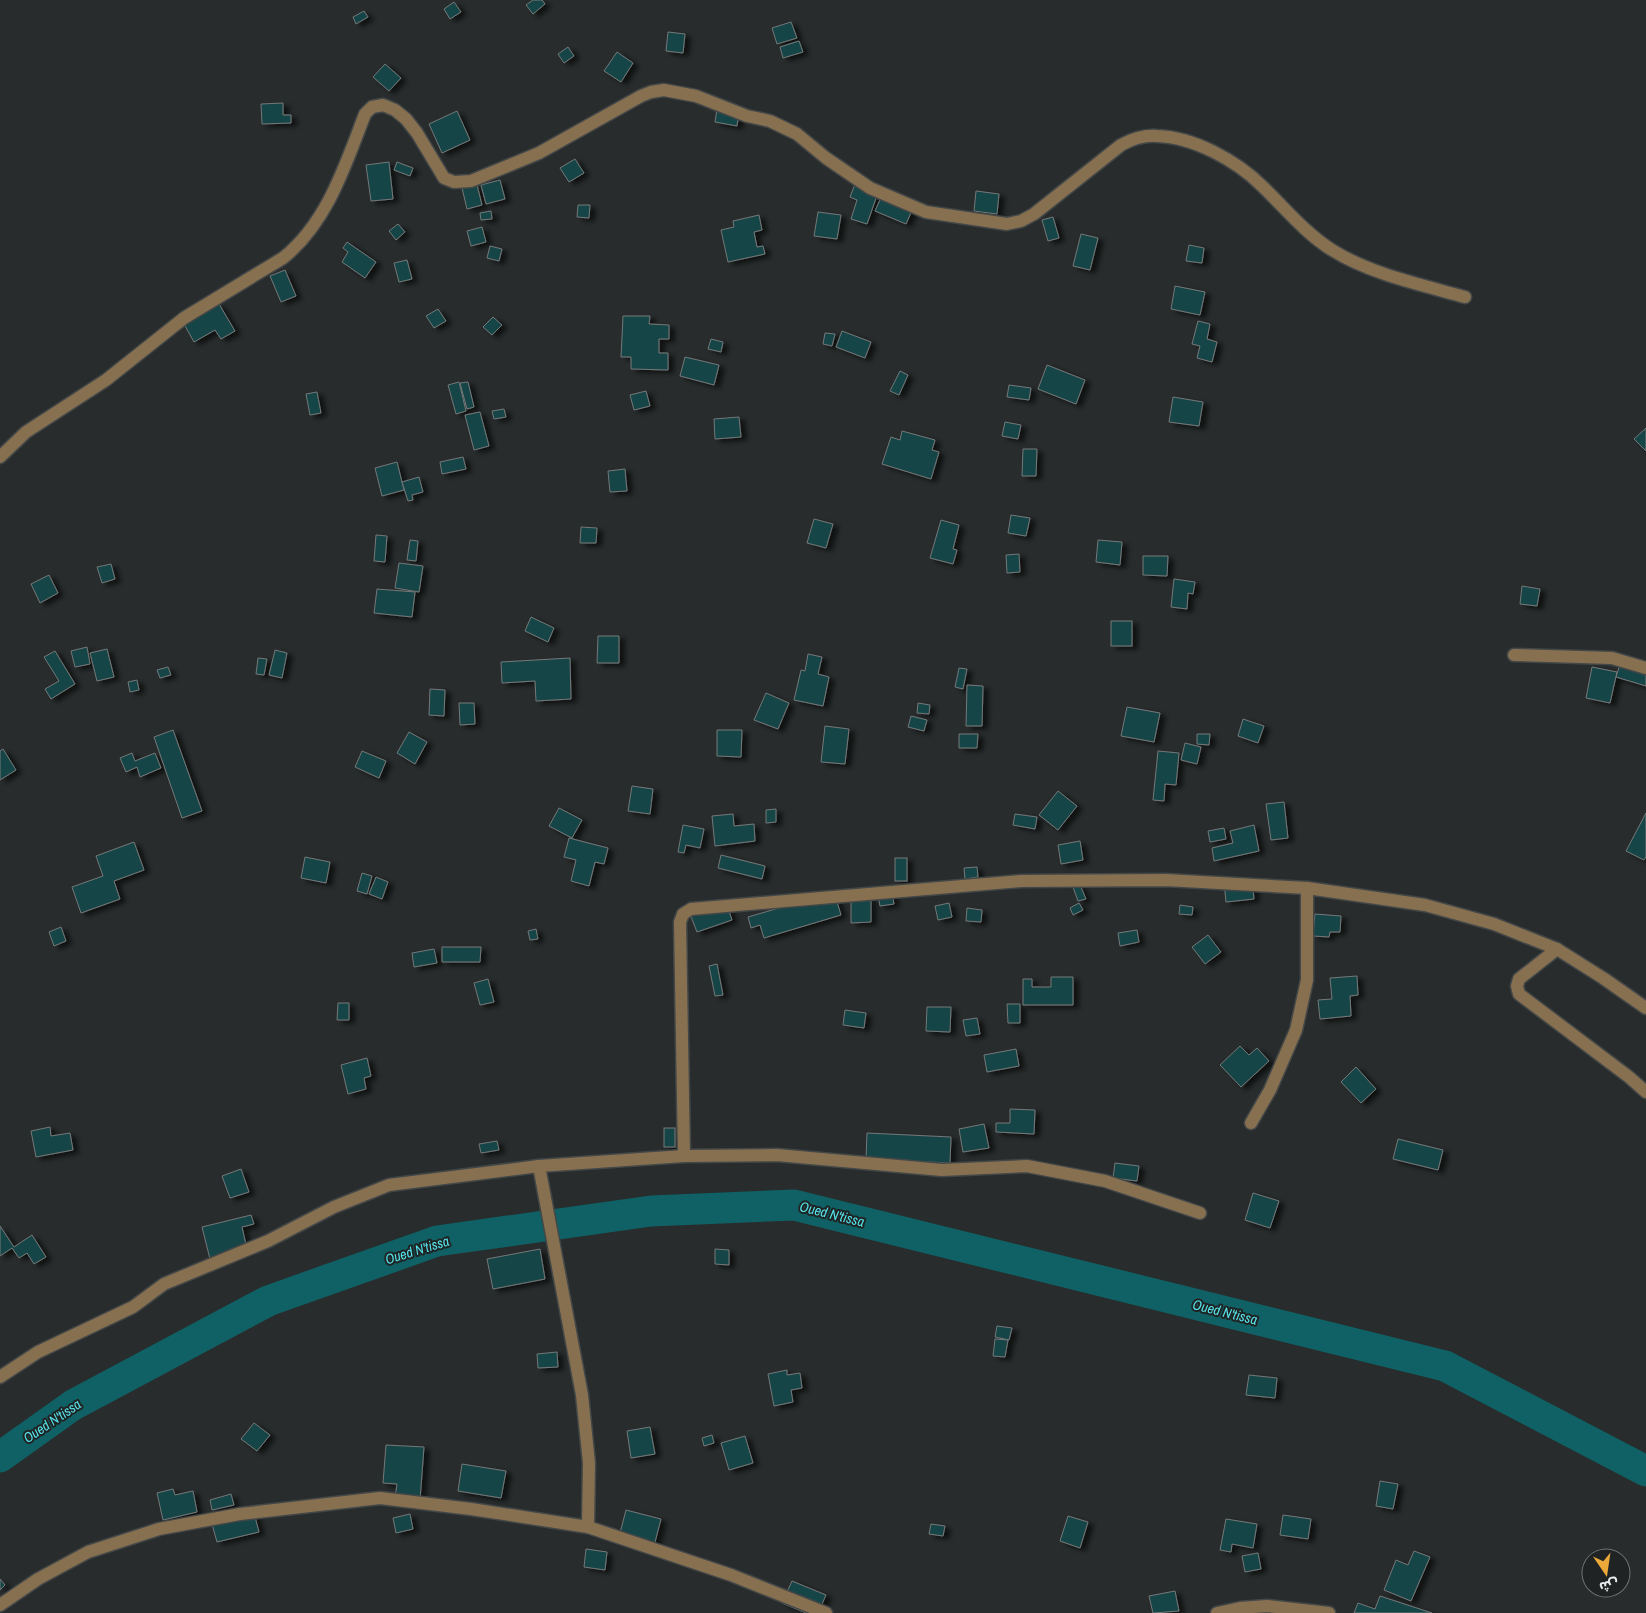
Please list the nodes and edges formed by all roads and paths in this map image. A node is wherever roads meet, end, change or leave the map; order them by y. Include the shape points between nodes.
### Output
1 (1465, 297) dead end
2 (0, 457) edge
3 (1514, 655) dead end
4 (1646, 668) edge
5 (1307, 888) junction
6 (1557, 949) junction
7 (1646, 1008) edge
8 (1646, 1092) edge
9 (1251, 1123) dead end
10 (684, 1156) junction
11 (539, 1166) junction
12 (1200, 1213) dead end
13 (0, 1377) edge
14 (588, 1528) junction
15 (0, 1605) edge
16 (826, 1613) edge
17 (1217, 1613) edge
18 (1329, 1613) edge

1 - 2 street via 1400,279 1332,250 1303,228 1261,184 1221,155 1186,141 1158,136 1136,138 1121,145 1034,214 1007,224 926,212 870,188 797,134 770,121 747,116 696,96 664,90 651,92 539,153 471,181 454,182 444,178 406,119 383,105 372,107 364,114 324,210 296,248 176,323 106,380 26,432
3 - 4 street via 1612,658
5 - 6 street via 1425,905 1494,924
5 - 9 street via 1307,980 1296,1030 1270,1090
5 - 10 street via 1166,880 1021,881 690,909 680,922
6 - 7 street
6 - 8 street via 1520,979 1517,986 1519,994
10 - 11 street
10 - 12 street via 777,1155 942,1170 1027,1166 1105,1181
11 - 13 street via 389,1185 334,1207 268,1241 164,1284 133,1306 38,1352
11 - 14 street via 582,1395 589,1463
14 - 15 street via 380,1498 240,1514 159,1529 88,1552 38,1579
14 - 16 street via 731,1575
17 - 18 street via 1266,1606

